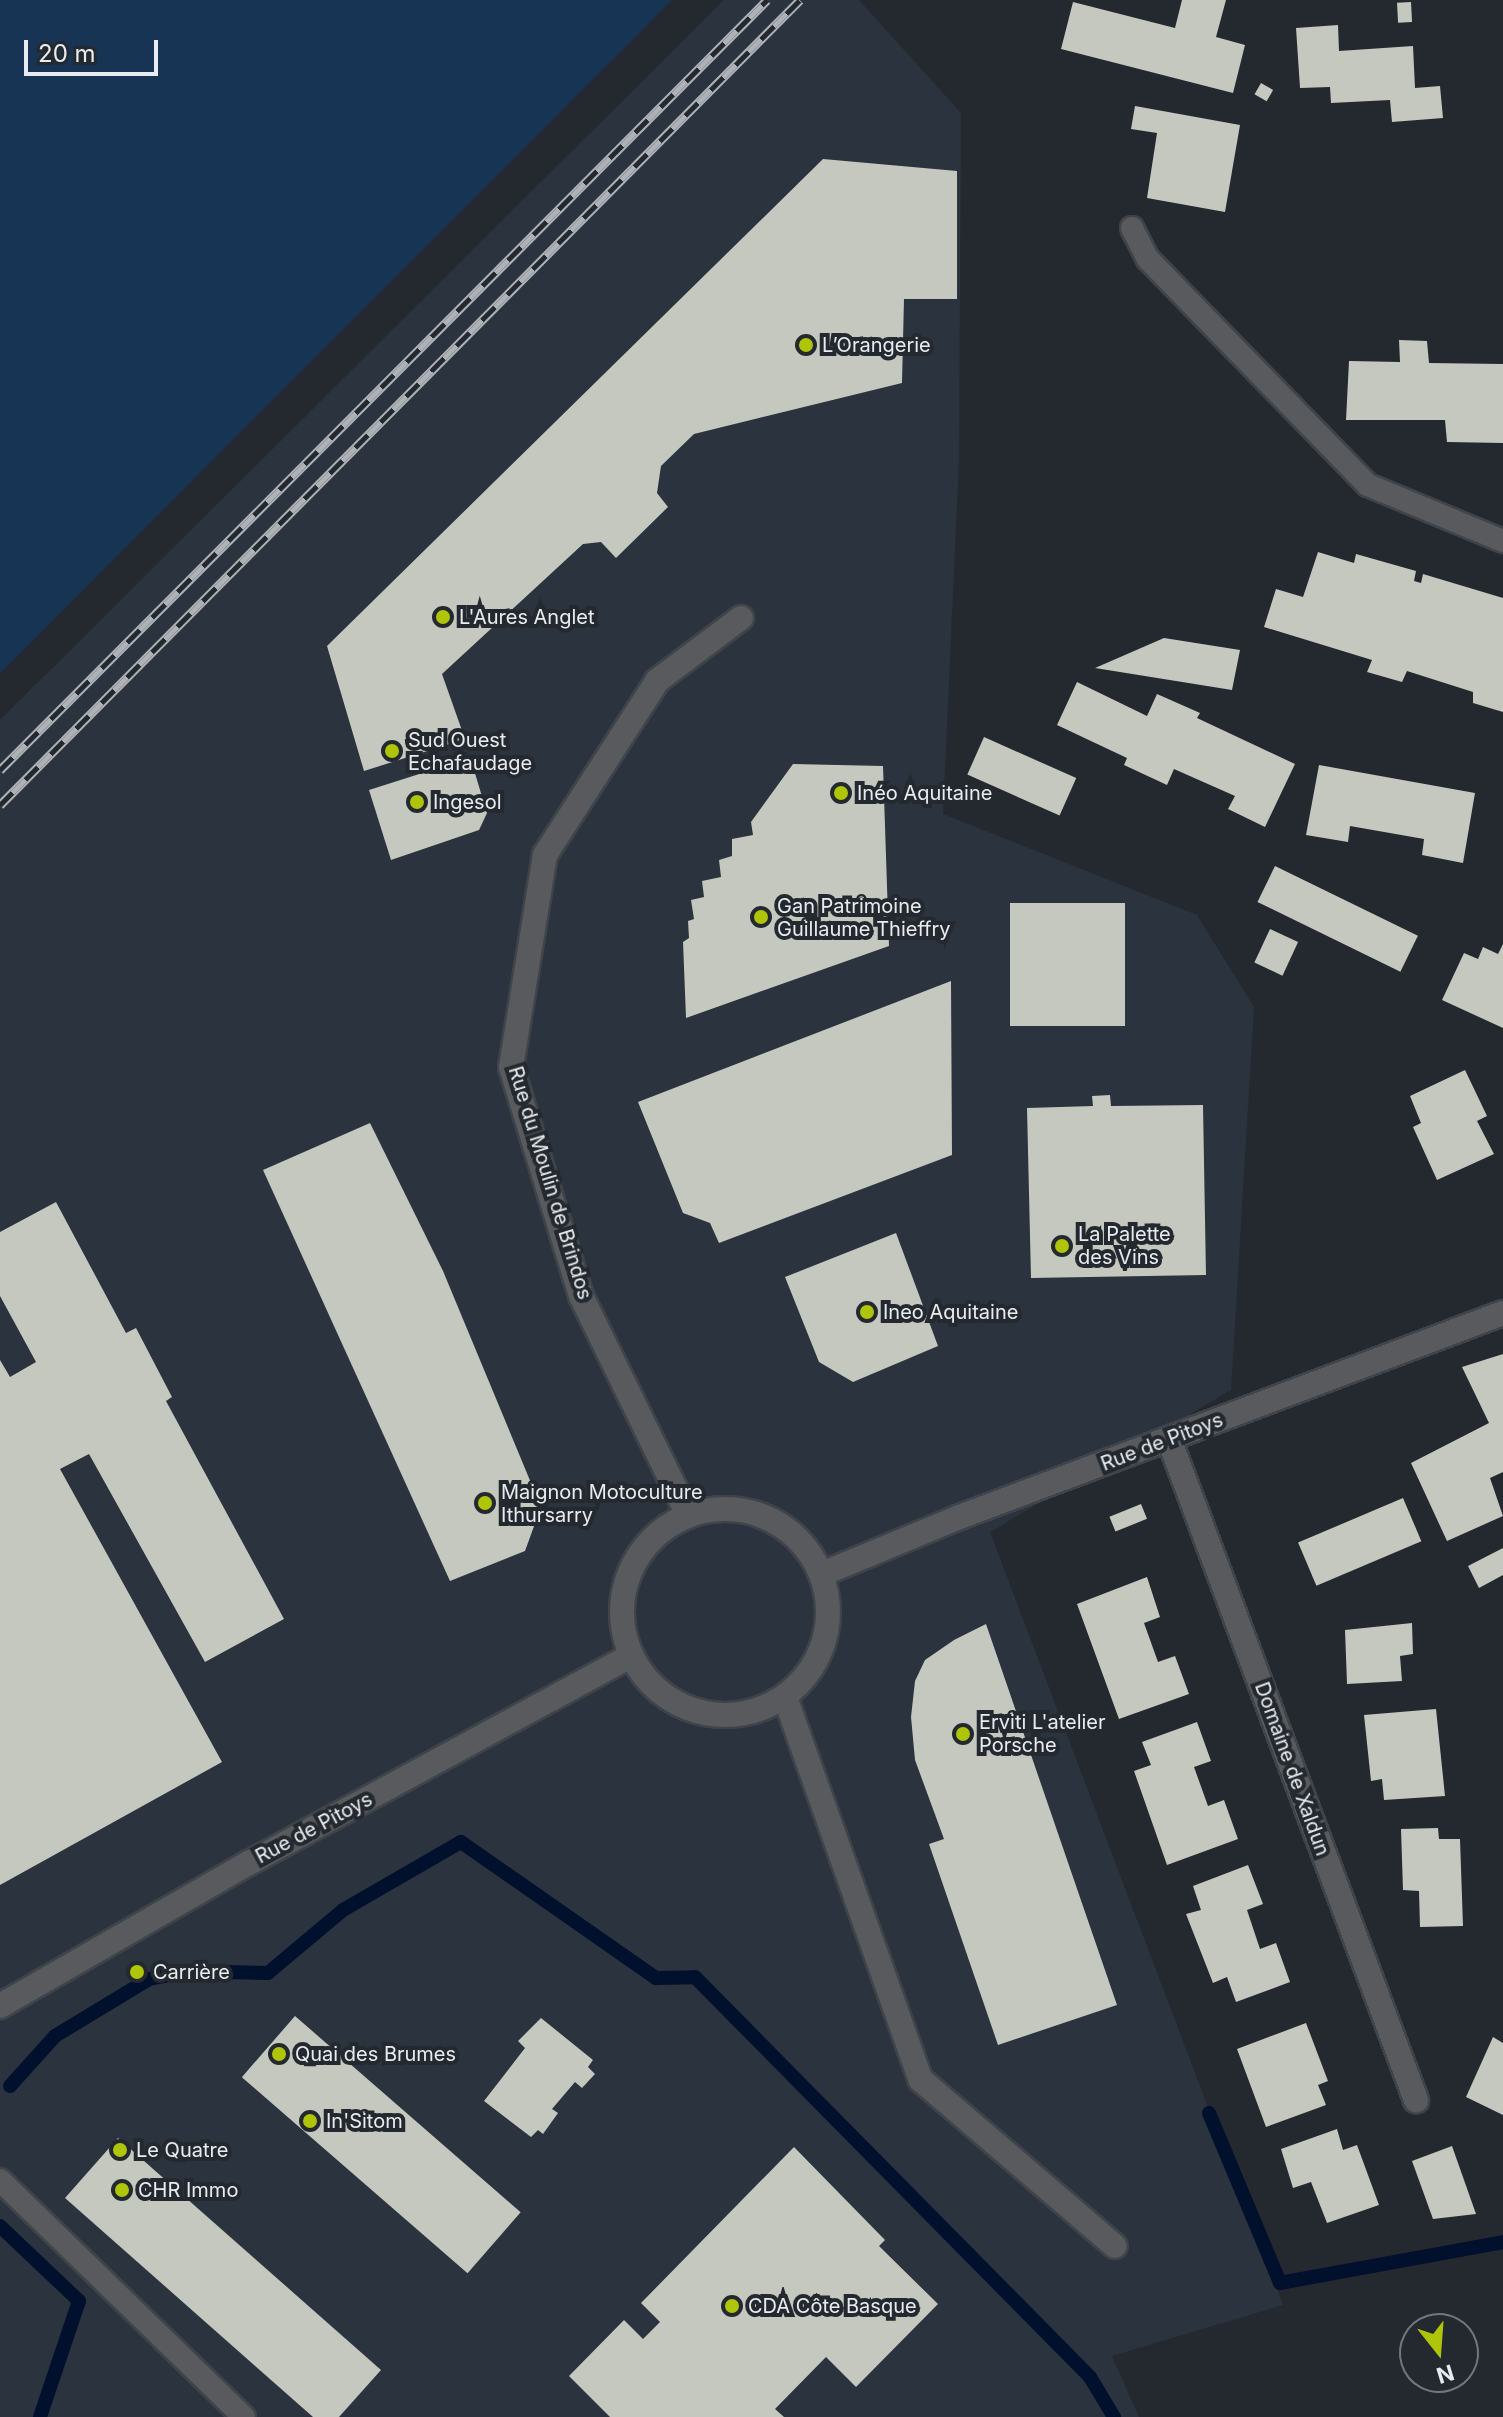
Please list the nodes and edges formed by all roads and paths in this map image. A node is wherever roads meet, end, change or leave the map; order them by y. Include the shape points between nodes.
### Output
1 (1132, 228) dead end
2 (1503, 541) edge
3 (741, 618) dead end
4 (1503, 1313) edge
5 (1169, 1439) junction
6 (688, 1515) junction
7 (822, 1574) junction
8 (630, 1656) junction
9 (785, 1697) junction
10 (0, 2006) edge
11 (1416, 2100) dead end
12 (0, 2180) edge
13 (1115, 2246) dead end
14 (244, 2417) edge

1 - 2 lane via 1148,259 1368,485
3 - 6 street, Rue du Moulin de Brindos via 657,681 545,855 511,1067 581,1296
4 - 5 street, Rue de Pitoys
5 - 7 street, Rue de Pitoys
5 - 11 street, Domaine de Xaldun
6 - 7 street via 730,1509 781,1525 805,1546
6 - 8 street via 658,1532 636,1558 623,1589 621,1623
7 - 9 street via 829,1608 825,1642 809,1673
8 - 9 street via 646,1681 670,1701 697,1713 728,1717 758,1711
8 - 10 street, Rue de Pitoys via 249,1863
9 - 13 street via 921,2080
12 - 14 lane

